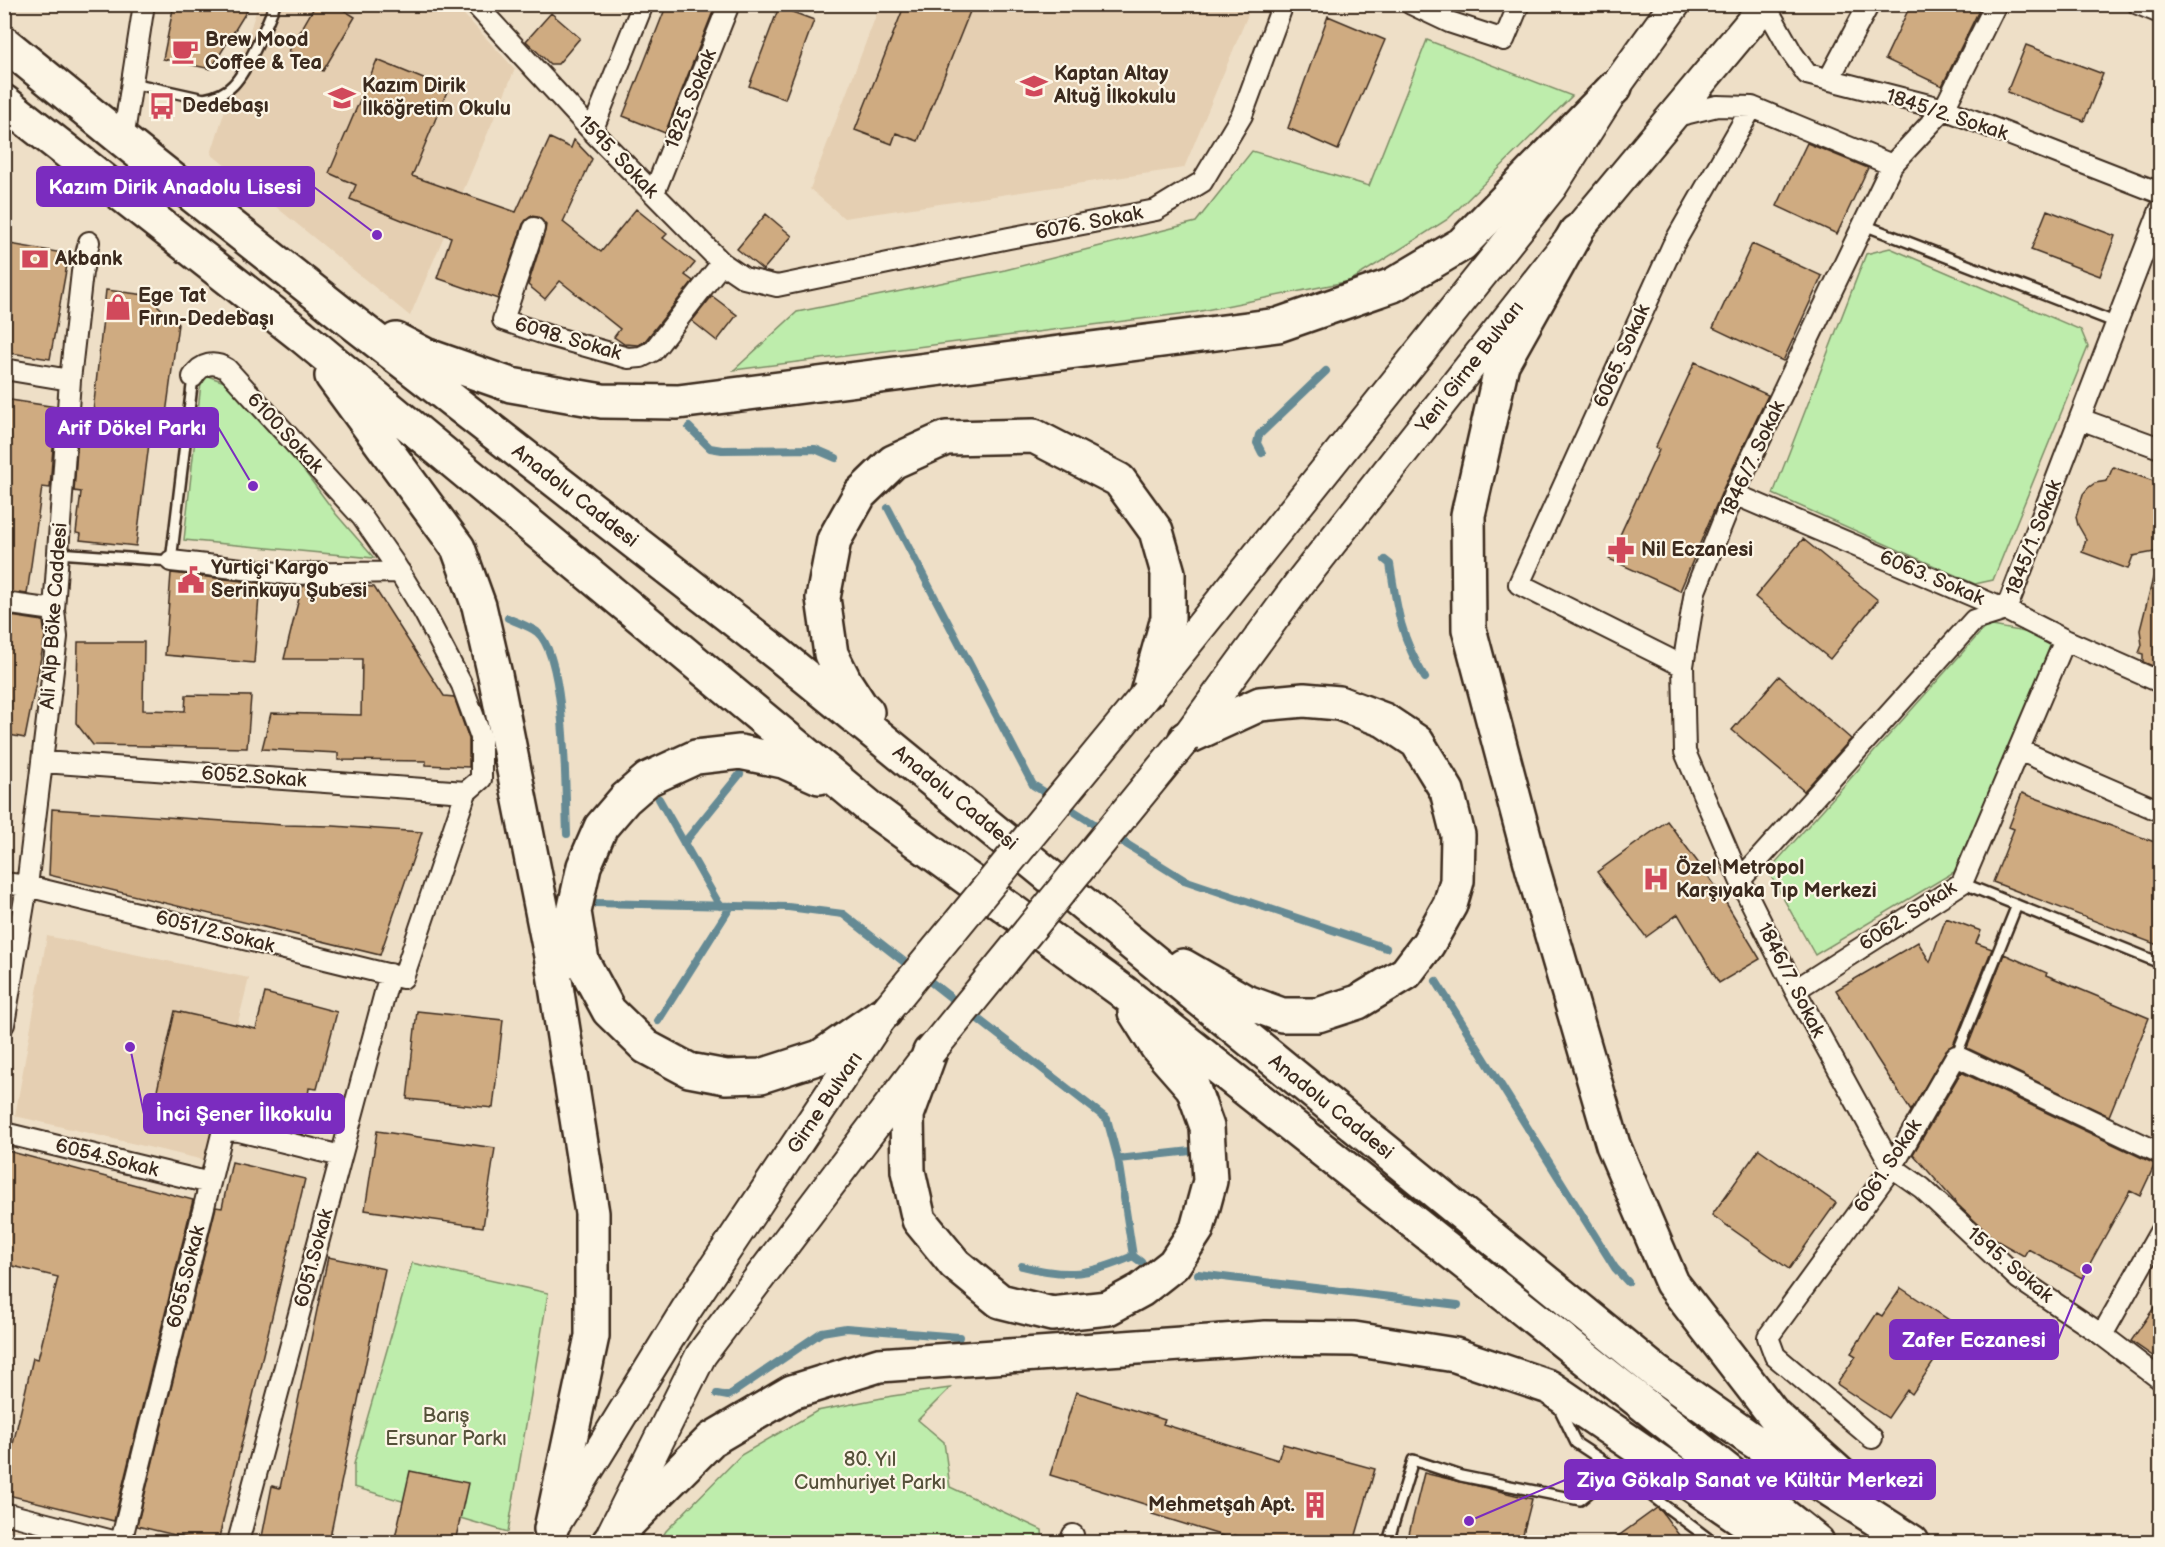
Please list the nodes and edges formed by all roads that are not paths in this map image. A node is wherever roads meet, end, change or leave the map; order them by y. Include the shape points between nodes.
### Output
1 (144, 4) edge
2 (275, 4) edge
3 (475, 4) edge
4 (643, 4) edge
5 (729, 4) edge
6 (1283, 4) edge
7 (1411, 4) edge
8 (1519, 4) edge
9 (1676, 4) edge
10 (1869, 4) edge
11 (1996, 4) edge
12 (2138, 4) edge
13 (1766, 5) edge
14 (2160, 13) edge
15 (4, 43) edge
16 (1829, 79) junction
17 (132, 83) junction
18 (1615, 87) junction
19 (4, 102) edge
20 (1752, 107) junction
21 (1944, 109) junction
22 (1672, 117) junction
23 (592, 131) junction
24 (123, 141) junction
25 (1892, 165) junction
26 (654, 193) junction
27 (2160, 193) edge
28 (2160, 210) edge
29 (1864, 225) junction
30 (534, 228) dead end
31 (1576, 232) junction
32 (89, 242) dead end
33 (722, 263) junction
34 (777, 286) joint
35 (337, 310) junction
36 (2117, 323) junction
37 (302, 336) junction
38 (4, 369) edge
39 (193, 377) joint
40 (70, 380) junction
41 (2080, 419) junction
42 (2160, 448) edge
43 (1734, 495) junction
44 (58, 553) junction
45 (171, 561) junction
46 (400, 572) junction
47 (4, 603) edge
48 (54, 610) junction
49 (2006, 610) junction
50 (2065, 640) junction
51 (1683, 666) junction
52 (2160, 682) edge
53 (1147, 693) junction
54 (1186, 738) junction
55 (2019, 750) junction
56 (43, 762) junction
57 (924, 772) junction
58 (466, 792) junction
59 (872, 809) junction
60 (2160, 811) edge
61 (1740, 880) junction
62 (4, 883) edge
63 (1962, 883) junction
64 (27, 886) junction
65 (2017, 905) junction
66 (1147, 957) junction
67 (2160, 963) edge
68 (396, 976) junction
69 (1795, 990) junction
70 (1122, 991) junction
71 (885, 1012) junction
72 (4, 1024) edge
73 (930, 1052) junction
74 (1956, 1056) junction
75 (4, 1133) edge
76 (2160, 1153) edge
77 (341, 1156) junction
78 (1892, 1167) junction
79 (210, 1183) junction
80 (2160, 1232) edge
81 (2102, 1335) junction
82 (2160, 1379) edge
83 (1549, 1387) junction
84 (1872, 1438) dead end
85 (1617, 1470) junction
86 (4, 1513) edge
87 (548, 1536) edge
88 (119, 1542) edge
89 (238, 1542) edge
90 (608, 1542) edge
91 (1388, 1542) edge
92 (1713, 1542) edge
93 (1776, 1542) edge
94 (1817, 1542) edge
95 (1914, 1542) edge

1 - 17 street
2 - 17 lane via 238,79 226,92 204,99
3 - 23 street, 1595. Sokak
4 - 23 street
5 - 26 street, 1825. Sokak
6 - 34 street, 6076. Sokak via 1242,115 1202,182 1156,210
7 - 8 street via 1449,22 1504,40
9 - 18 main road
10 - 16 street
11 - 21 street, 1846/7. Sokak
12 - 14 street
13 - 16 street, 1845/2. Sokak via 1807,74
13 - 22 main road, Yeni Girne Bulvarı
15 - 24 highway, Anadolu Caddesi
16 - 21 street, 1845/2. Sokak
17 - 24 street
18 - 35 highway via 1462,244 1393,285 1278,325 656,402 602,401 511,385 425,355
18 - 53 main road via 1551,188
19 - 37 highway, Anadolu Caddesi
20 - 22 street via 1717,106
20 - 25 street
20 - 51 street, 6065. Sokak via 1673,245 1519,584
21 - 25 street, 1846/7. Sokak
21 - 27 street, 1845/2. Sokak
22 - 31 main road, Yeni Girne Bulvarı
23 - 26 street, 1595. Sokak
24 - 35 highway, Anadolu Caddesi
25 - 29 street, 1846/7. Sokak
26 - 33 street, 1595. Sokak
28 - 36 street, 1845/1. Sokak
29 - 36 lane
29 - 43 street, 1846/7. Sokak
30 - 33 street, 6098. Sokak via 503,320 628,358 653,351
31 - 54 main road, Yeni Girne Bulvarı via 1298,585
31 - 95 highway via 1502,364 1468,515 1469,629 1612,1145 1672,1283 1774,1415
32 - 40 street, Ali Alp Böke Caddesi
33 - 34 street, 1595. Sokak via 744,278
35 - 57 highway, Anadolu Caddesi
36 - 41 street, 1845/1. Sokak
37 - 59 highway, Anadolu Caddesi
37 - 87 highway via 458,548 479,606 495,675 552,961 592,1213 592,1336
38 - 40 street
39 - 45 lane, 6100.Sokak
39 - 46 street, 6100.Sokak via 203,366 212,364 227,369 362,517
40 - 44 street, Ali Alp Böke Caddesi
41 - 42 street
41 - 49 street, 1845/1. Sokak
43 - 49 street, 6063. Sokak
43 - 51 street, 1846/7. Sokak via 1695,591
44 - 45 lane
44 - 48 street, Ali Alp Böke Caddesi
45 - 46 street via 287,574
46 - 58 street, 6100.Sokak via 451,662 481,737 481,779
47 - 48 street
48 - 56 street, Ali Alp Böke Caddesi via 57,637
49 - 50 street, 6063. Sokak
49 - 61 street, 1845/1. Sokak via 1974,620
50 - 52 street, 6063. Sokak
50 - 55 street, 6062. Sokak
51 - 61 street, 1846/7. Sokak via 1685,752
53 - 57 highway via 1168,618 1168,573 1156,531 1119,480 1034,436 946,438 893,462 860,494 834,540 823,597 831,654 845,682 860,705 900,742
53 - 71 main road, Girne Bulvarı, bridge
54 - 66 highway via 1260,704 1305,700 1339,703 1384,720 1417,742 1447,791 1458,835 1457,881 1450,904 1428,944 1406,973 1358,1002 1318,1015 1282,1016 1183,966
54 - 73 main road, Yeni Girne Bulvarı, bridge
55 - 60 street
55 - 63 street, 6062. Sokak
56 - 58 street, 6052.Sokak
56 - 64 street, Ali Alp Böke Caddesi
57 - 66 highway, Anadolu Caddesi
58 - 68 street, 6100.Sokak
59 - 70 highway, Anadolu Caddesi
59 - 71 highway via 823,779 783,761 740,753 696,757 648,779 601,827 584,866 574,912 582,961 609,1011 646,1047 689,1070 726,1077 761,1076 820,1057
61 - 69 street, 1846/7. Sokak
62 - 64 street, 6051/2.Sokak
63 - 65 lane
63 - 69 street, 6062. Sokak
64 - 68 street, 6051/2.Sokak
64 - 72 street, Ali Alp Böke Caddesi
65 - 67 lane
65 - 74 lane
66 - 95 highway, Anadolu Caddesi via 1656,1372 1748,1437
68 - 77 street, 6051.Sokak
69 - 78 street, 1846/7. Sokak
70 - 73 highway via 1157,1047 1193,1088 1206,1127 1210,1181 1197,1229 1174,1264 1141,1290 1108,1308 1052,1314 1000,1301 955,1264 919,1220 908,1171 907,1115
70 - 94 highway, Anadolu Caddesi
71 - 87 main road, Girne Bulvarı via 686,1310
73 - 90 main road via 701,1355
74 - 76 street
74 - 78 street, 6061. Sokak
75 - 79 street, 6054.Sokak
77 - 79 street, 6055.Sokak via 223,1130
77 - 89 street, 6051.Sokak
78 - 81 street, 1595. Sokak via 1922,1188 2019,1279
78 - 84 street, 6061. Sokak via 1768,1337 1775,1356
79 - 88 street, 6055.Sokak
80 - 81 street
81 - 82 street, 1595. Sokak
83 - 85 lane via 1576,1443
83 - 90 highway via 1455,1355 1354,1339 1266,1338 879,1365 792,1392 712,1439
83 - 93 highway
85 - 91 lane via 1580,1500 1461,1476 1413,1460
85 - 92 lane
86 - 88 street

